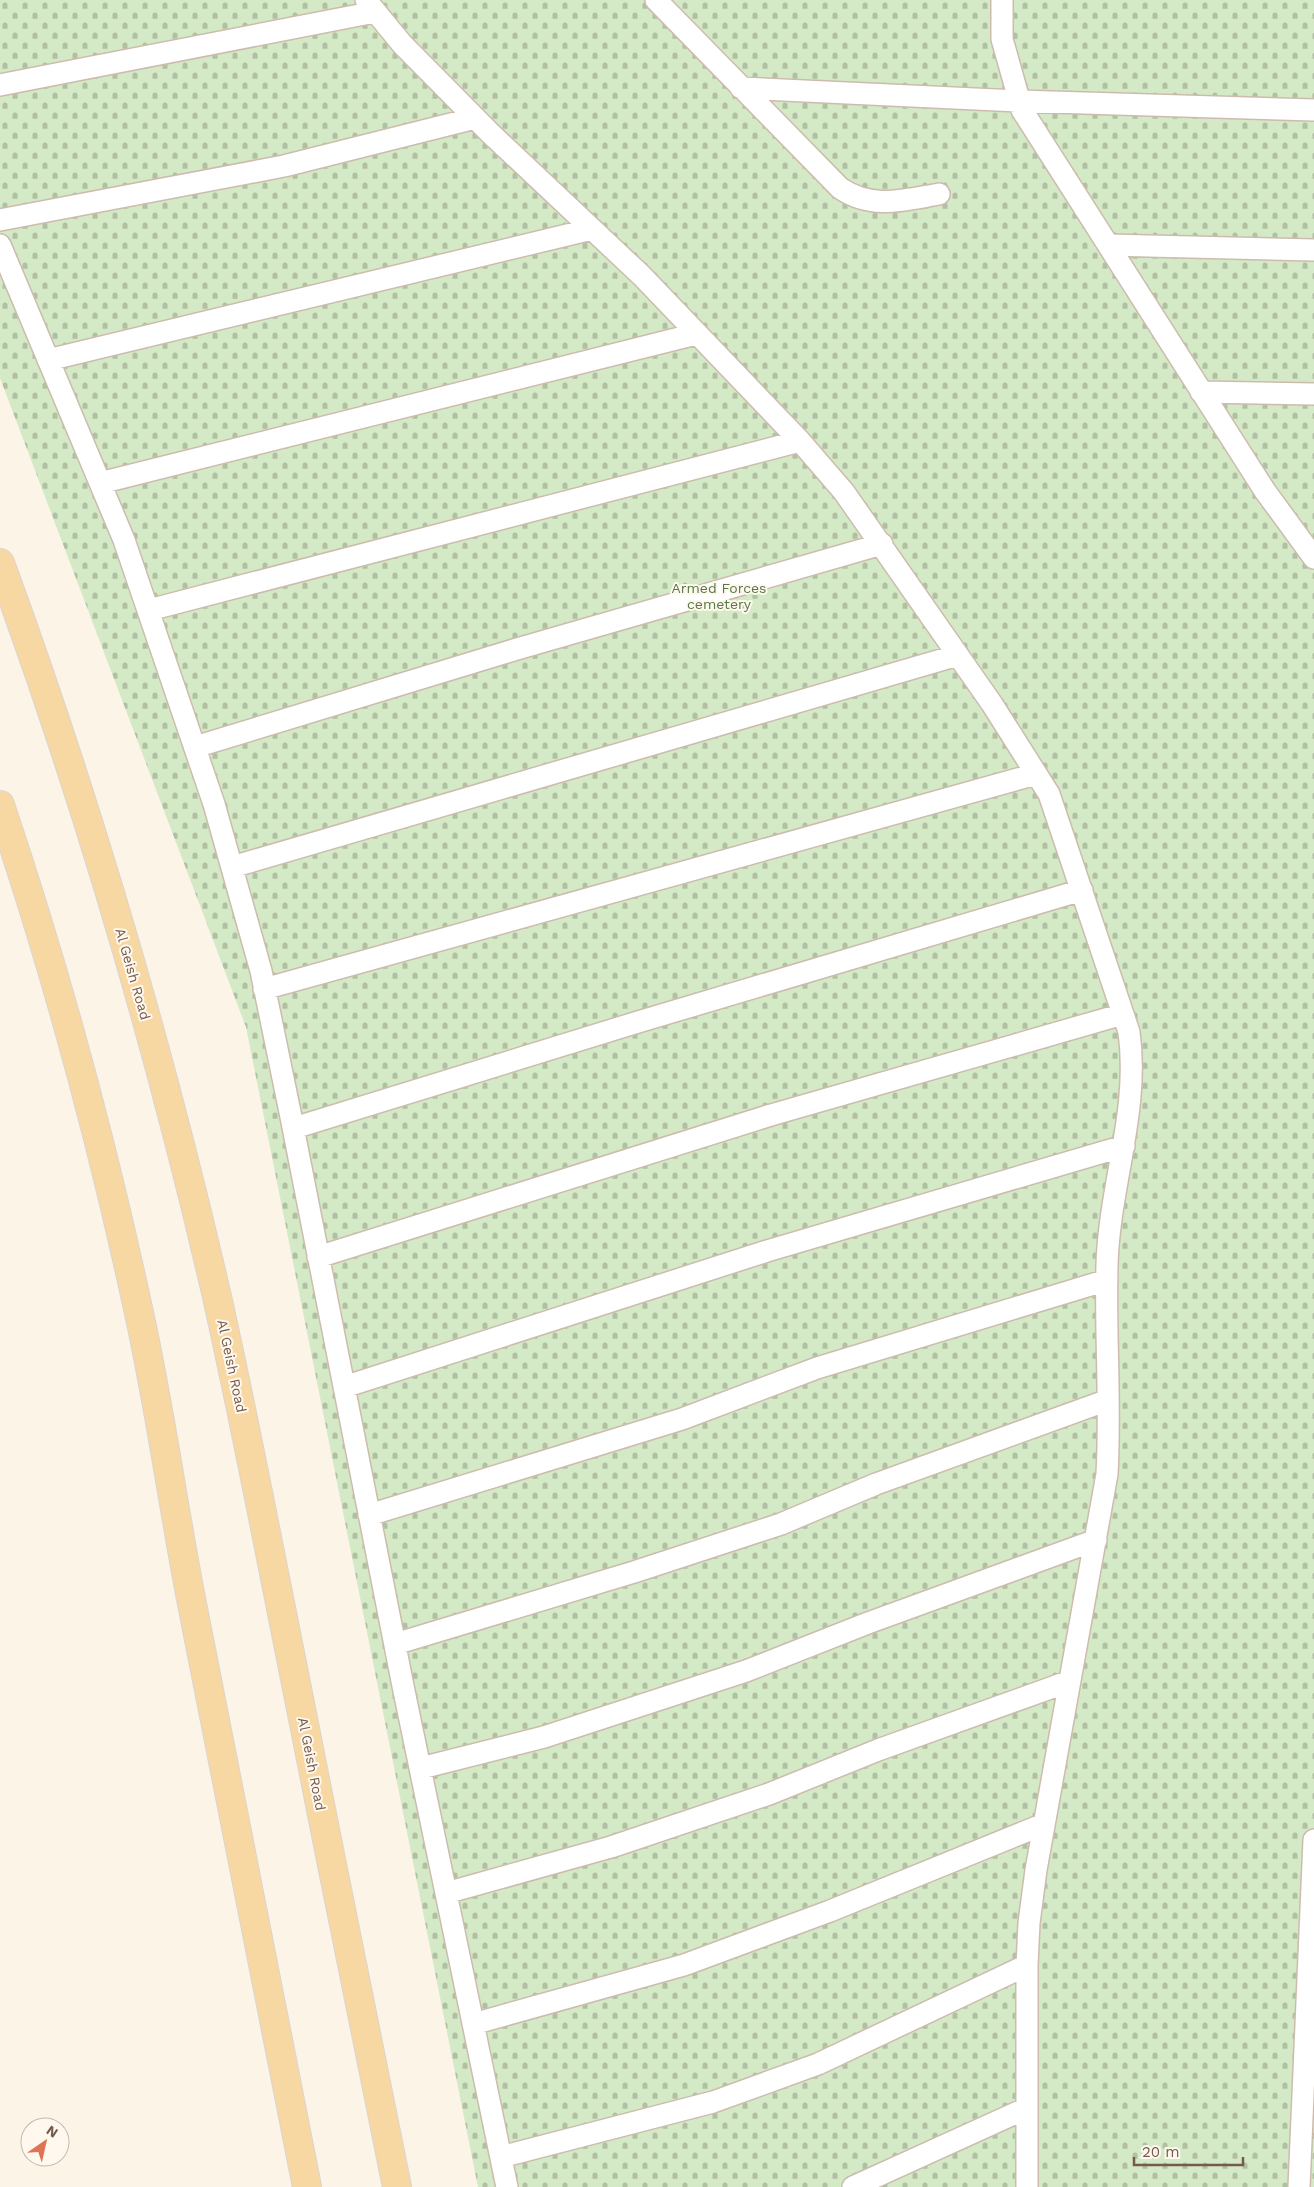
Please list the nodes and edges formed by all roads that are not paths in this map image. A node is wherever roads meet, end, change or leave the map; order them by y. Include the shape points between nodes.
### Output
1 (656, 0) edge
2 (1002, 0) edge
3 (370, 6) edge
4 (0, 85) edge
5 (741, 88) junction
6 (1019, 101) junction
7 (1314, 110) edge
8 (476, 118) junction
9 (939, 194) dead end
10 (0, 220) edge
11 (592, 229) junction
12 (0, 245) edge
13 (1108, 245) junction
14 (1314, 250) edge
15 (696, 334) junction
16 (48, 360) junction
17 (1201, 392) junction
18 (1314, 394) edge
19 (800, 441) junction
20 (100, 483) junction
21 (1307, 539) edge
22 (882, 544) junction
23 (1314, 558) edge
24 (0, 563) edge
25 (148, 610) junction
26 (958, 655) junction
27 (195, 747) junction
28 (1036, 774) junction
29 (0, 805) edge
30 (232, 866) junction
31 (1082, 890) junction
32 (264, 989) junction
33 (1123, 1014) junction
34 (294, 1128) junction
35 (1124, 1146) junction
36 (318, 1257) junction
37 (1107, 1280) junction
38 (344, 1388) junction
39 (1108, 1400) junction
40 (369, 1516) junction
41 (1096, 1540) junction
42 (395, 1644) junction
43 (1070, 1681) junction
44 (421, 1768) junction
45 (1044, 1824) junction
46 (1314, 1840) edge
47 (1313, 1869) edge
48 (446, 1893) junction
49 (1027, 1965) junction
50 (1310, 2002) edge
51 (473, 2024) junction
52 (1027, 2108) junction
53 (1308, 2137) edge
54 (501, 2158) junction
55 (307, 2187) edge
56 (397, 2187) edge
57 (507, 2187) edge
58 (852, 2187) edge
59 (1027, 2187) edge
60 (1298, 2187) edge

1 - 5 lane
2 - 6 lane via 1002,39
3 - 4 lane
3 - 8 lane via 402,44
5 - 6 lane
5 - 9 lane via 849,194 869,202
6 - 7 lane
6 - 13 lane
8 - 10 lane via 284,166
8 - 11 lane
11 - 15 lane
11 - 16 lane
12 - 16 lane
13 - 14 lane
13 - 17 lane
15 - 19 lane
15 - 20 lane
16 - 20 lane
17 - 18 lane
17 - 21 lane via 1265,491
19 - 22 lane via 844,492
19 - 25 lane
20 - 25 lane
21 - 23 lane
22 - 26 lane
22 - 27 lane via 517,649
24 - 56 main road, Al Geish Road via 81,800 126,949 215,1288
25 - 27 lane
26 - 28 lane
26 - 30 lane
27 - 30 lane
28 - 31 lane via 1049,794
28 - 32 lane
29 - 55 main road via 68,1023 106,1168 139,1314 168,1461 192,1609
30 - 32 lane
31 - 33 lane
31 - 34 lane
32 - 34 lane
33 - 35 lane via 1130,1032 1133,1059
33 - 36 lane via 771,1115
34 - 36 lane
35 - 37 lane via 1108,1248
35 - 38 lane via 767,1251
36 - 38 lane
37 - 39 lane
37 - 40 lane via 817,1368 682,1419
38 - 40 lane
39 - 41 lane via 1107,1474
39 - 42 lane via 876,1484 781,1524
40 - 42 lane
41 - 43 lane
41 - 44 lane via 746,1671 544,1737
42 - 44 lane
43 - 45 lane
43 - 48 lane via 878,1750 770,1794 611,1847
44 - 48 lane
45 - 49 lane via 1029,1923
45 - 51 lane via 830,1911 684,1965
46 - 47 lane
47 - 50 lane
48 - 51 lane
49 - 52 lane
49 - 54 lane via 818,2064 713,2102
50 - 53 lane
51 - 54 lane
52 - 58 lane
52 - 59 lane
53 - 60 lane
54 - 57 lane

